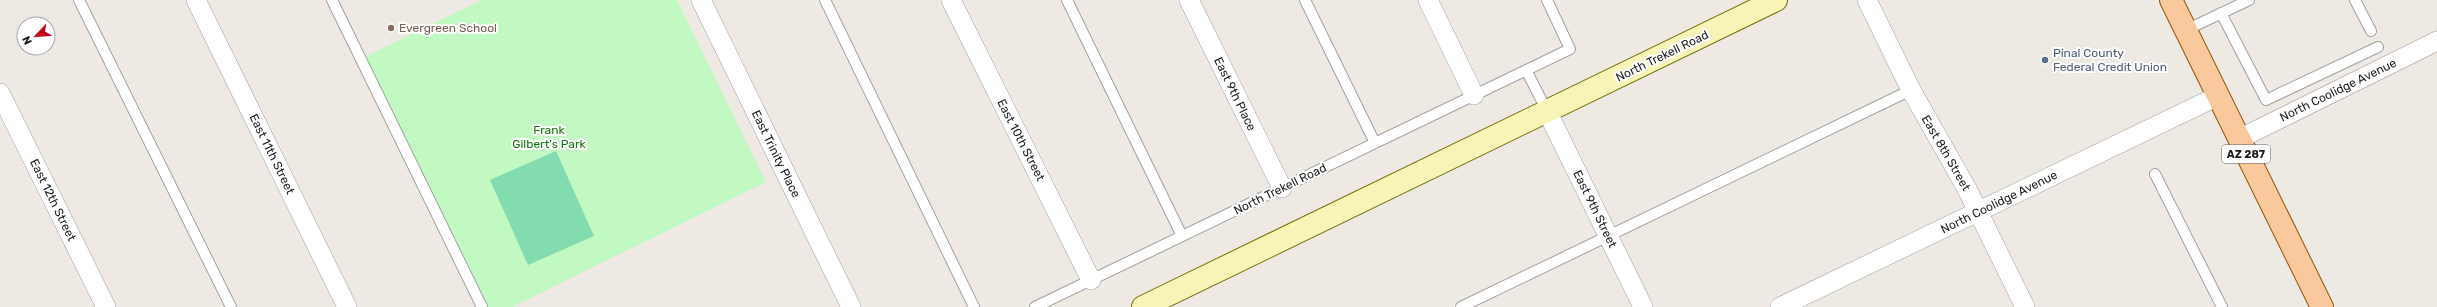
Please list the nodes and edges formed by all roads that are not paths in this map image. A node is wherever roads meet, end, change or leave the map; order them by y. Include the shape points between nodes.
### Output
1 (79, 0) edge
2 (196, 0) edge
3 (332, 0) edge
4 (701, 0) edge
5 (825, 0) edge
6 (951, 0) edge
7 (1067, 0) edge
8 (1189, 0) edge
9 (1306, 0) edge
10 (1428, 0) edge
11 (1547, 0) edge
12 (1776, 0) edge
13 (1867, 0) edge
14 (2171, 0) edge
15 (2250, 0) edge
16 (2356, 0) edge
17 (2221, 13) junction
18 (2186, 30) junction
19 (2371, 31) dead end
20 (2437, 41) edge
21 (2378, 47) dead end
22 (1526, 70) junction
23 (1910, 90) junction
24 (0, 93) edge
25 (1474, 95) junction
26 (2218, 96) junction
27 (1547, 111) junction
28 (2239, 139) junction
29 (1375, 143) junction
30 (2155, 174) dead end
31 (1282, 188) junction
32 (1978, 212) junction
33 (1182, 236) junction
34 (1608, 236) junction
35 (1091, 280) junction
36 (106, 307) edge
37 (231, 307) edge
38 (347, 307) edge
39 (482, 307) edge
40 (851, 307) edge
41 (974, 307) edge
42 (1035, 307) edge
43 (1143, 307) edge
44 (1462, 307) edge
45 (1643, 307) edge
46 (1780, 307) edge
47 (2025, 307) edge
48 (2222, 307) edge
49 (2322, 307) edge

1 - 37 lane
2 - 38 street, East 11th Street
3 - 39 lane
4 - 40 street, East Trinity Place
5 - 41 lane
6 - 35 street, East 10th Street
7 - 33 lane
8 - 31 street, East 9th Place
9 - 29 lane
10 - 25 street
11 - 22 lane, North Trekell Road via 1570,49
12 - 27 main road, North Trekell Road
13 - 23 street, East 8th Street
14 - 18 main road, AZ 287
15 - 17 lane
16 - 19 lane
17 - 18 lane
17 - 21 lane via 2266,100
18 - 26 main road, AZ 287
20 - 28 street, North Coolidge Avenue
22 - 25 lane, North Trekell Road
22 - 27 lane
23 - 32 street, East 8th Street
23 - 34 lane
24 - 36 street, East 12th Street
25 - 29 lane, North Trekell Road
26 - 28 main road, AZ 287
26 - 32 street, North Coolidge Avenue
27 - 34 street, East 9th Street
27 - 43 main road, North Trekell Road
28 - 49 main road, AZ 287
29 - 31 lane, North Trekell Road
30 - 48 lane
31 - 33 lane, North Trekell Road
32 - 46 street, North Coolidge Avenue
32 - 47 street, East 8th Street
33 - 35 lane, North Trekell Road
34 - 44 lane
34 - 45 street, East 9th Street
35 - 42 lane, North Trekell Road

